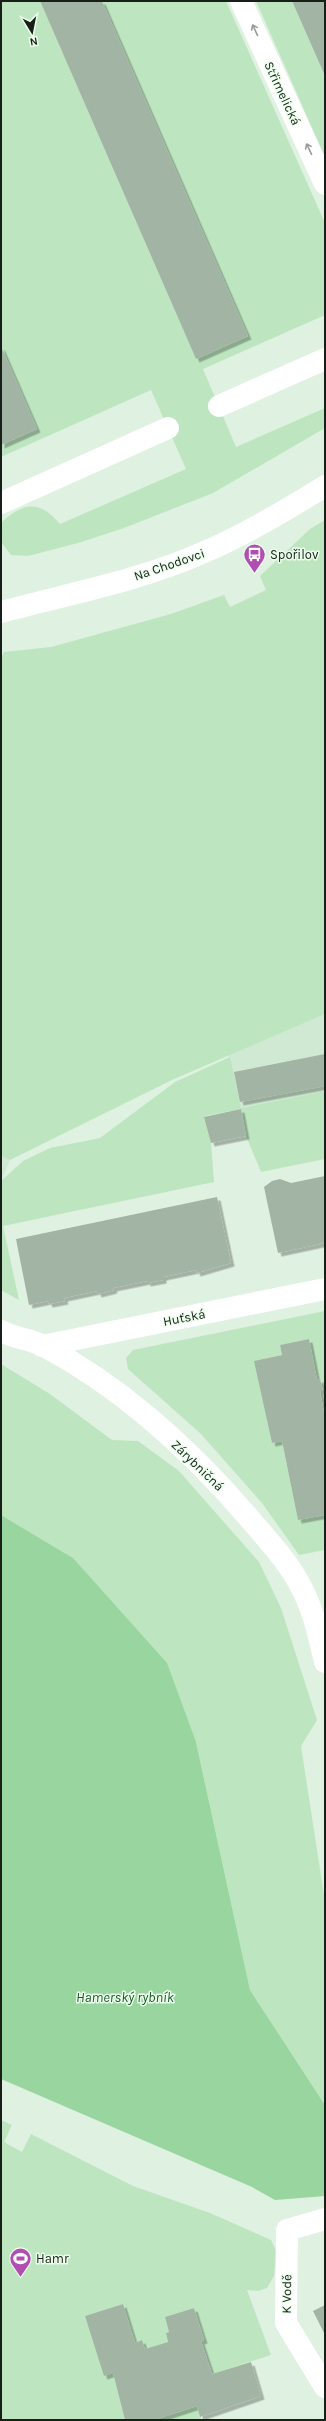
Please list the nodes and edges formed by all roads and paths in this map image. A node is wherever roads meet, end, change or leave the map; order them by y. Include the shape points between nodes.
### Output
1 (241, 1) edge
2 (325, 184) edge
3 (325, 359) edge
4 (219, 406) dead end
5 (168, 428) dead end
6 (325, 486) edge
7 (1, 503) edge
8 (1, 612) edge
9 (325, 1289) edge
10 (1, 1331) edge
11 (42, 1346) junction
12 (325, 1662) edge
13 (325, 2219) edge
14 (325, 2387) edge

2 -> 1 street, Střimelická
3 - 4 street
5 - 7 street
6 - 8 street, Na Chodovci via 202,553 138,576
9 - 11 street, Huťská
10 - 11 street, Zárybničná
11 - 12 street, Zárybničná via 105,1384 161,1429 234,1500 282,1556 301,1586
13 - 14 street, K Vodě via 287,2230 286,2322

